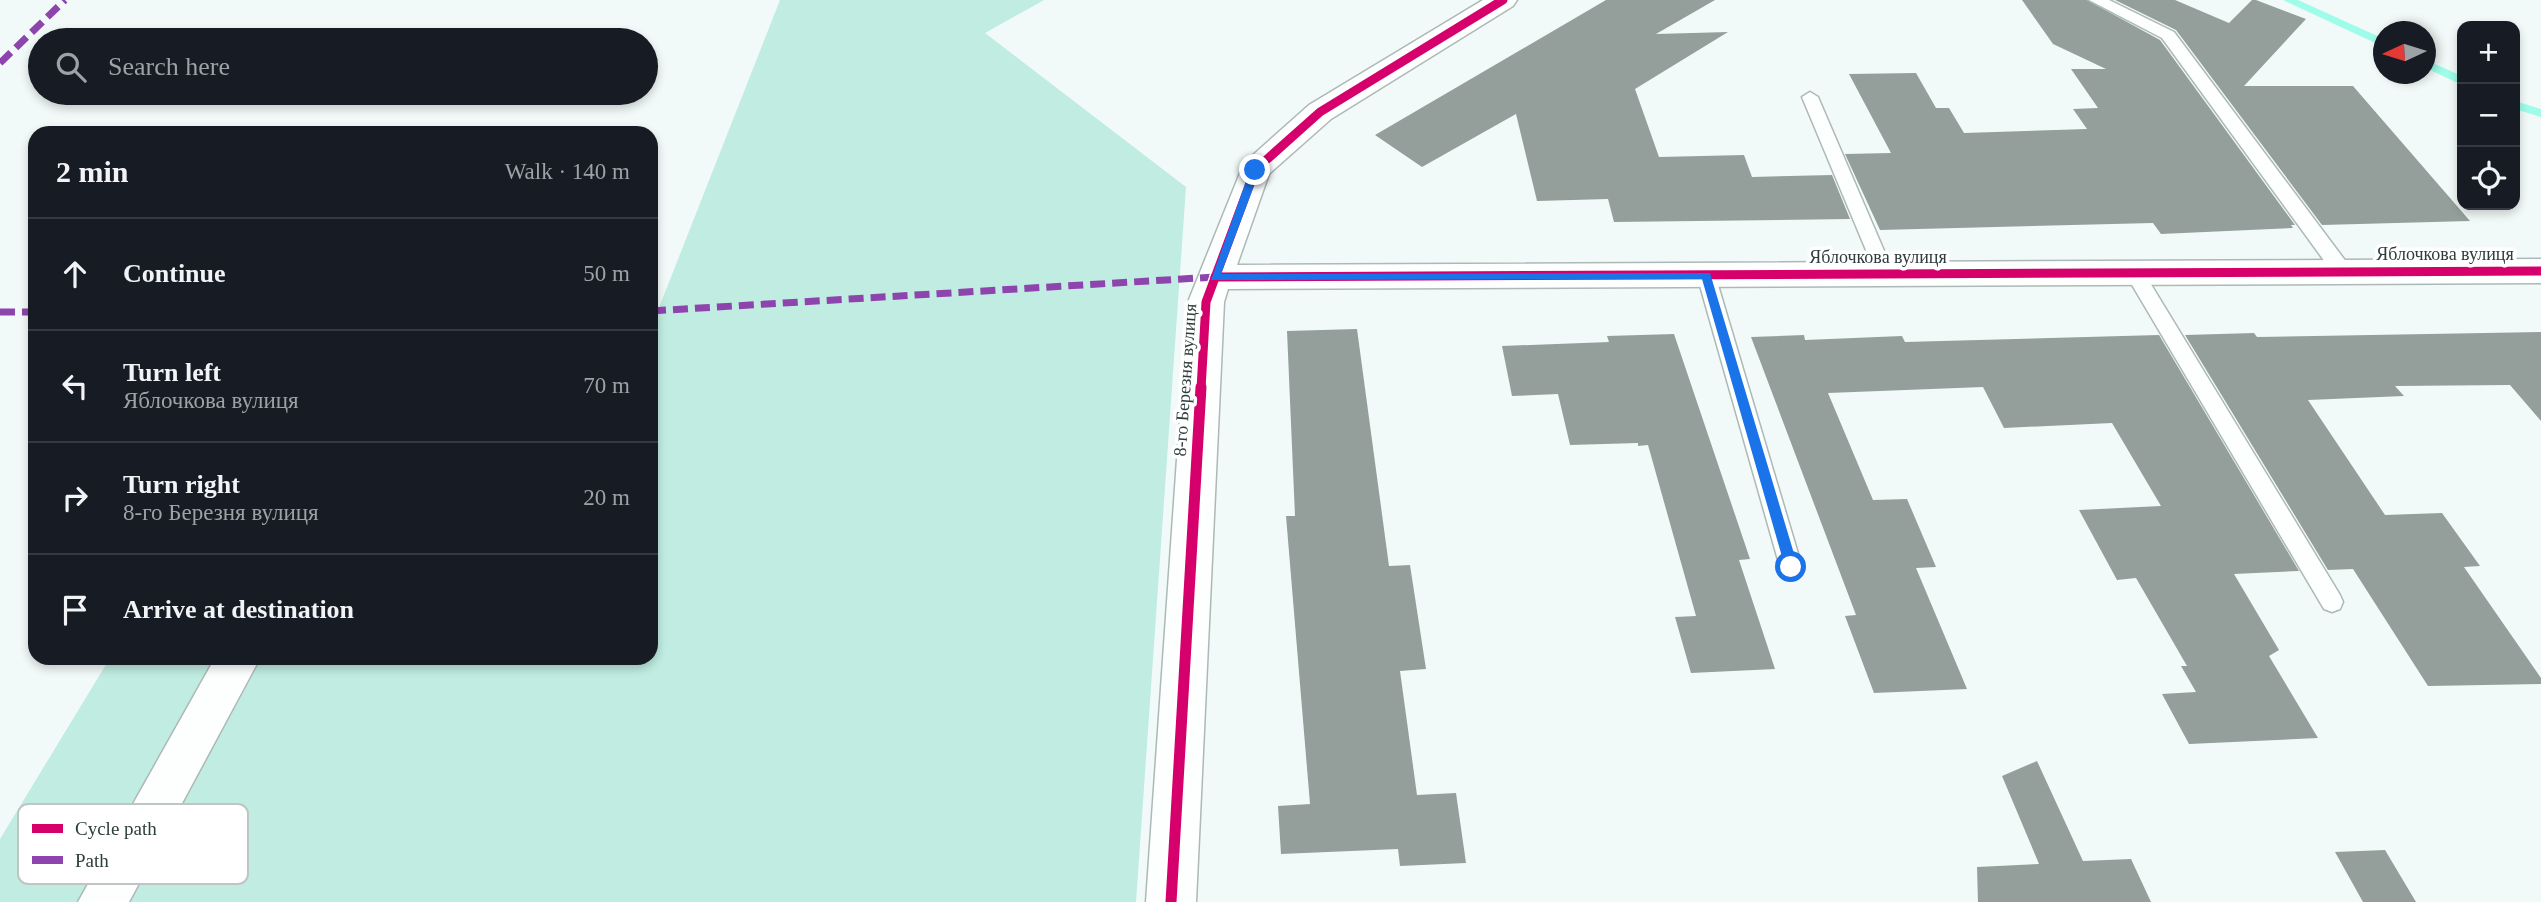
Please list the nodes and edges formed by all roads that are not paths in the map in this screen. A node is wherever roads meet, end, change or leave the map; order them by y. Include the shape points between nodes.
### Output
1 (1503, 0) edge
2 (2097, 0) edge
3 (1810, 97) dead end
4 (2541, 271) edge
5 (2343, 272) junction
6 (2134, 273) junction
7 (1885, 274) junction
8 (1706, 275) junction
9 (1215, 277) junction
10 (1791, 567) dead end
11 (2332, 602) dead end
12 (234, 665) edge
13 (157, 804) edge
14 (113, 884) edge
15 (103, 902) edge
16 (1171, 902) edge

1 - 9 street, 8-го Березня вулиця via 1320,112 1255,170
2 - 5 lane via 2168,35
3 - 7 lane
4 - 5 street, Яблочкова вулиця
5 - 6 street, Яблочкова вулиця
6 - 7 street, Яблочкова вулиця
6 - 11 lane
7 - 8 street, Яблочкова вулиця
8 - 9 street, Яблочкова вулиця
8 - 10 lane
9 - 16 street, 8-го Березня вулиця via 1206,302
12 - 13 street
14 - 15 street

